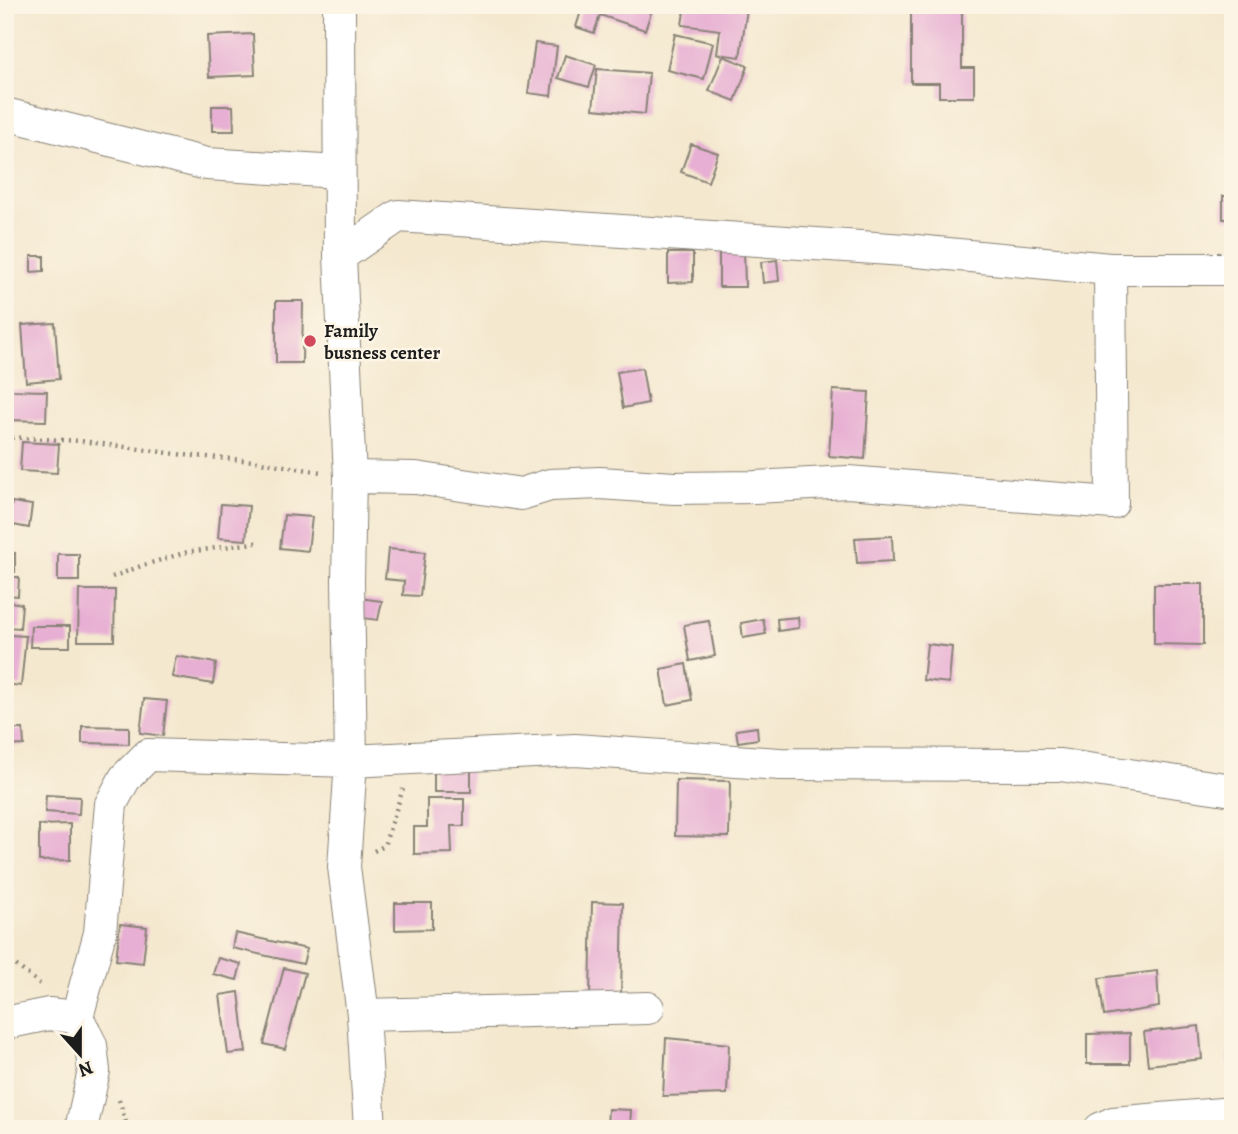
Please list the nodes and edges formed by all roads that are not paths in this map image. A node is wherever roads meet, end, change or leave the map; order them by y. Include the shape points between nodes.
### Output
1 (339, 5) edge
2 (5, 114) edge
3 (339, 187) junction
4 (398, 216) junction
5 (340, 256) junction
6 (1110, 269) junction
7 (1233, 269) edge
8 (350, 477) junction
9 (351, 761) junction
10 (1233, 790) edge
11 (81, 1007) junction
12 (648, 1008) dead end
13 (363, 1016) junction
14 (5, 1023) edge
15 (1233, 1113) edge
16 (81, 1129) edge
17 (370, 1129) edge
18 (1100, 1129) edge

1 - 3 street
2 - 3 street via 207,164
3 - 4 street
3 - 5 street
4 - 5 street
4 - 6 street via 905,250
5 - 8 street
6 - 7 street
6 - 8 street via 1112,503 848,482 674,488 600,483 550,485 521,494 416,478
8 - 9 street
9 - 10 street via 575,750 780,764 1060,765
9 - 11 street via 148,755 125,778 111,804 100,933
9 - 13 street via 344,867
11 - 14 street
11 - 16 street via 94,1071
12 - 13 street
13 - 17 street
15 - 18 street via 1113,1123

